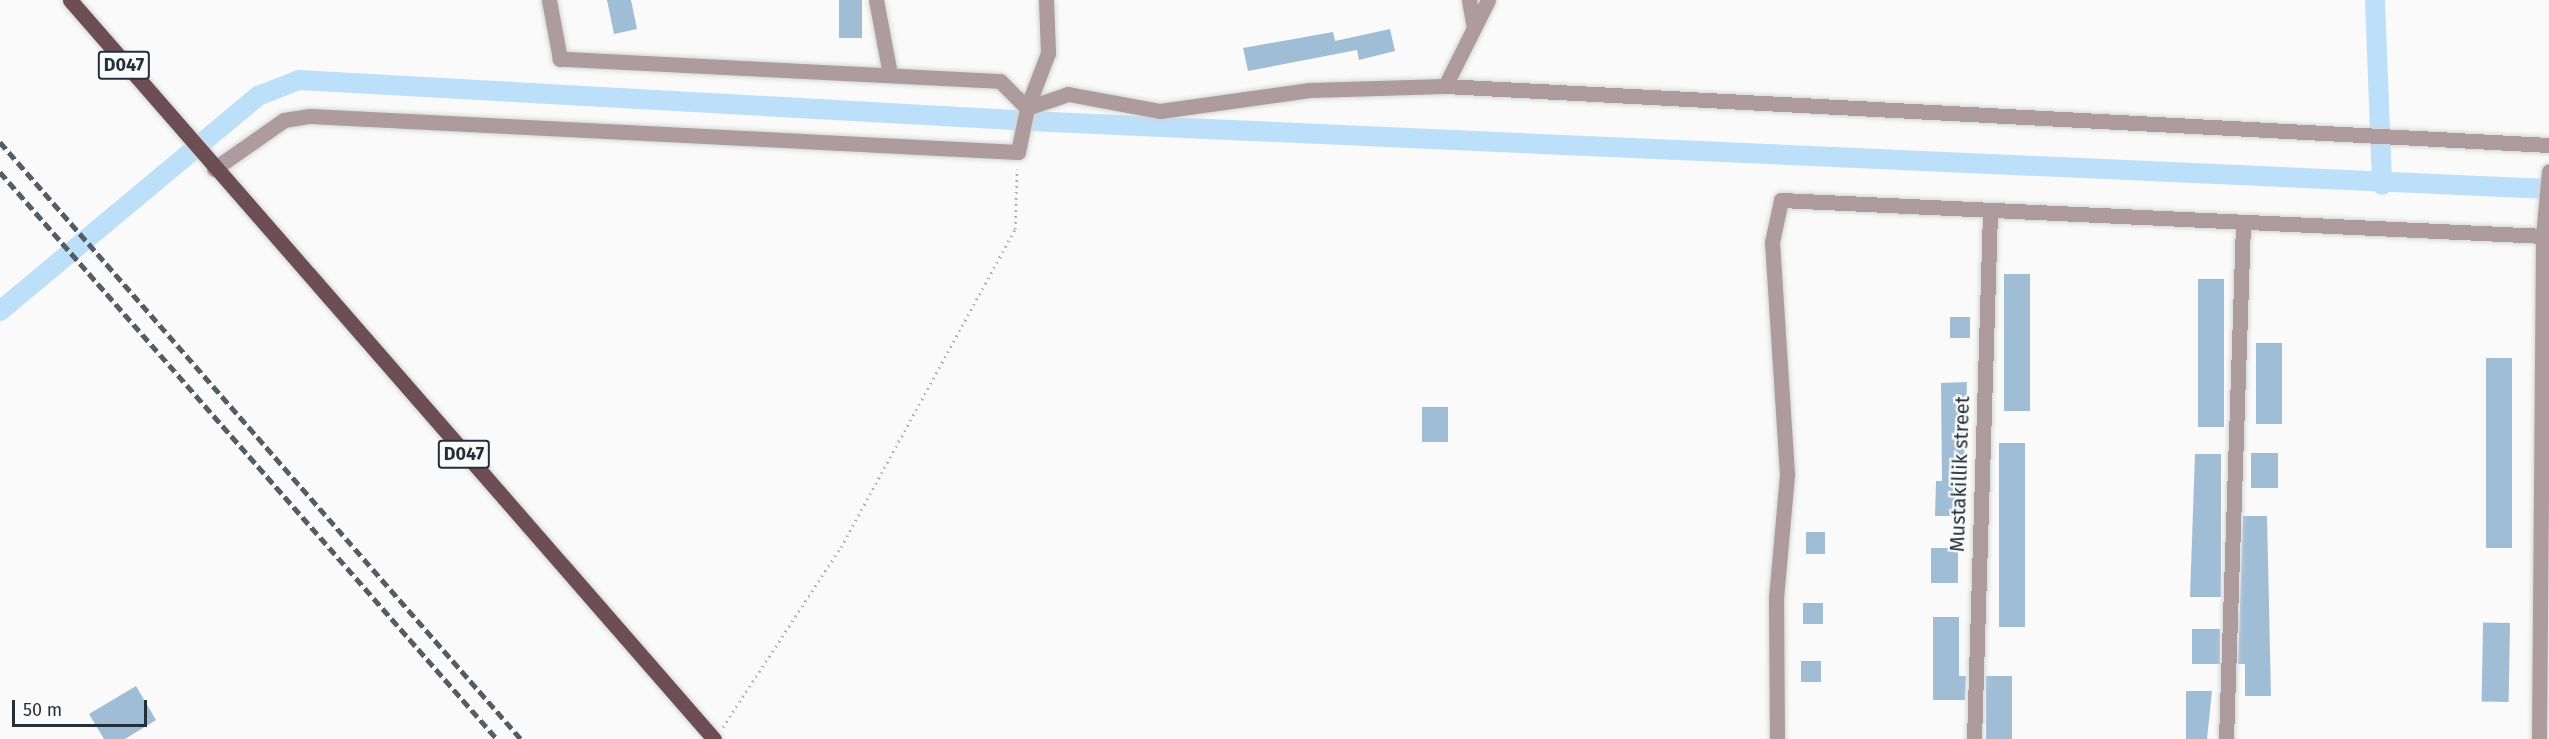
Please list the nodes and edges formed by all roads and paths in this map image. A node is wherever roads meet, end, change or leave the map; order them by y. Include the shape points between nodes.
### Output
1 (70, 0) edge
2 (549, 0) edge
3 (876, 0) edge
4 (1046, 0) edge
5 (1468, 0) edge
6 (1488, 0) edge
7 (1474, 28) junction
8 (891, 74) junction
9 (1445, 86) junction
10 (1028, 108) junction
11 (2549, 145) edge
12 (1018, 152) junction
13 (214, 169) junction
14 (2549, 171) edge
15 (1990, 211) junction
16 (2243, 225) junction
17 (2543, 236) junction
18 (717, 735) edge
19 (1777, 739) edge
20 (1974, 739) edge
21 (2226, 739) edge
22 (2538, 739) edge

1 - 13 main road, D047
2 - 8 street via 560,58
3 - 8 street
4 - 10 street via 1048,53
5 - 7 street
6 - 7 street
7 - 9 street
8 - 10 street via 1000,81
9 - 10 street via 1310,90 1160,111 1068,94
9 - 11 street
10 - 12 street
12 - 13 street via 310,116 284,120
12 - 18 path via 1015,229 847,537
13 - 18 main road, D047
14 - 17 street
15 - 16 street
15 - 19 street via 1781,200 1772,242 1787,474 1776,598
15 - 20 street, Mustakillik street
16 - 17 street
16 - 21 street
17 - 22 street

